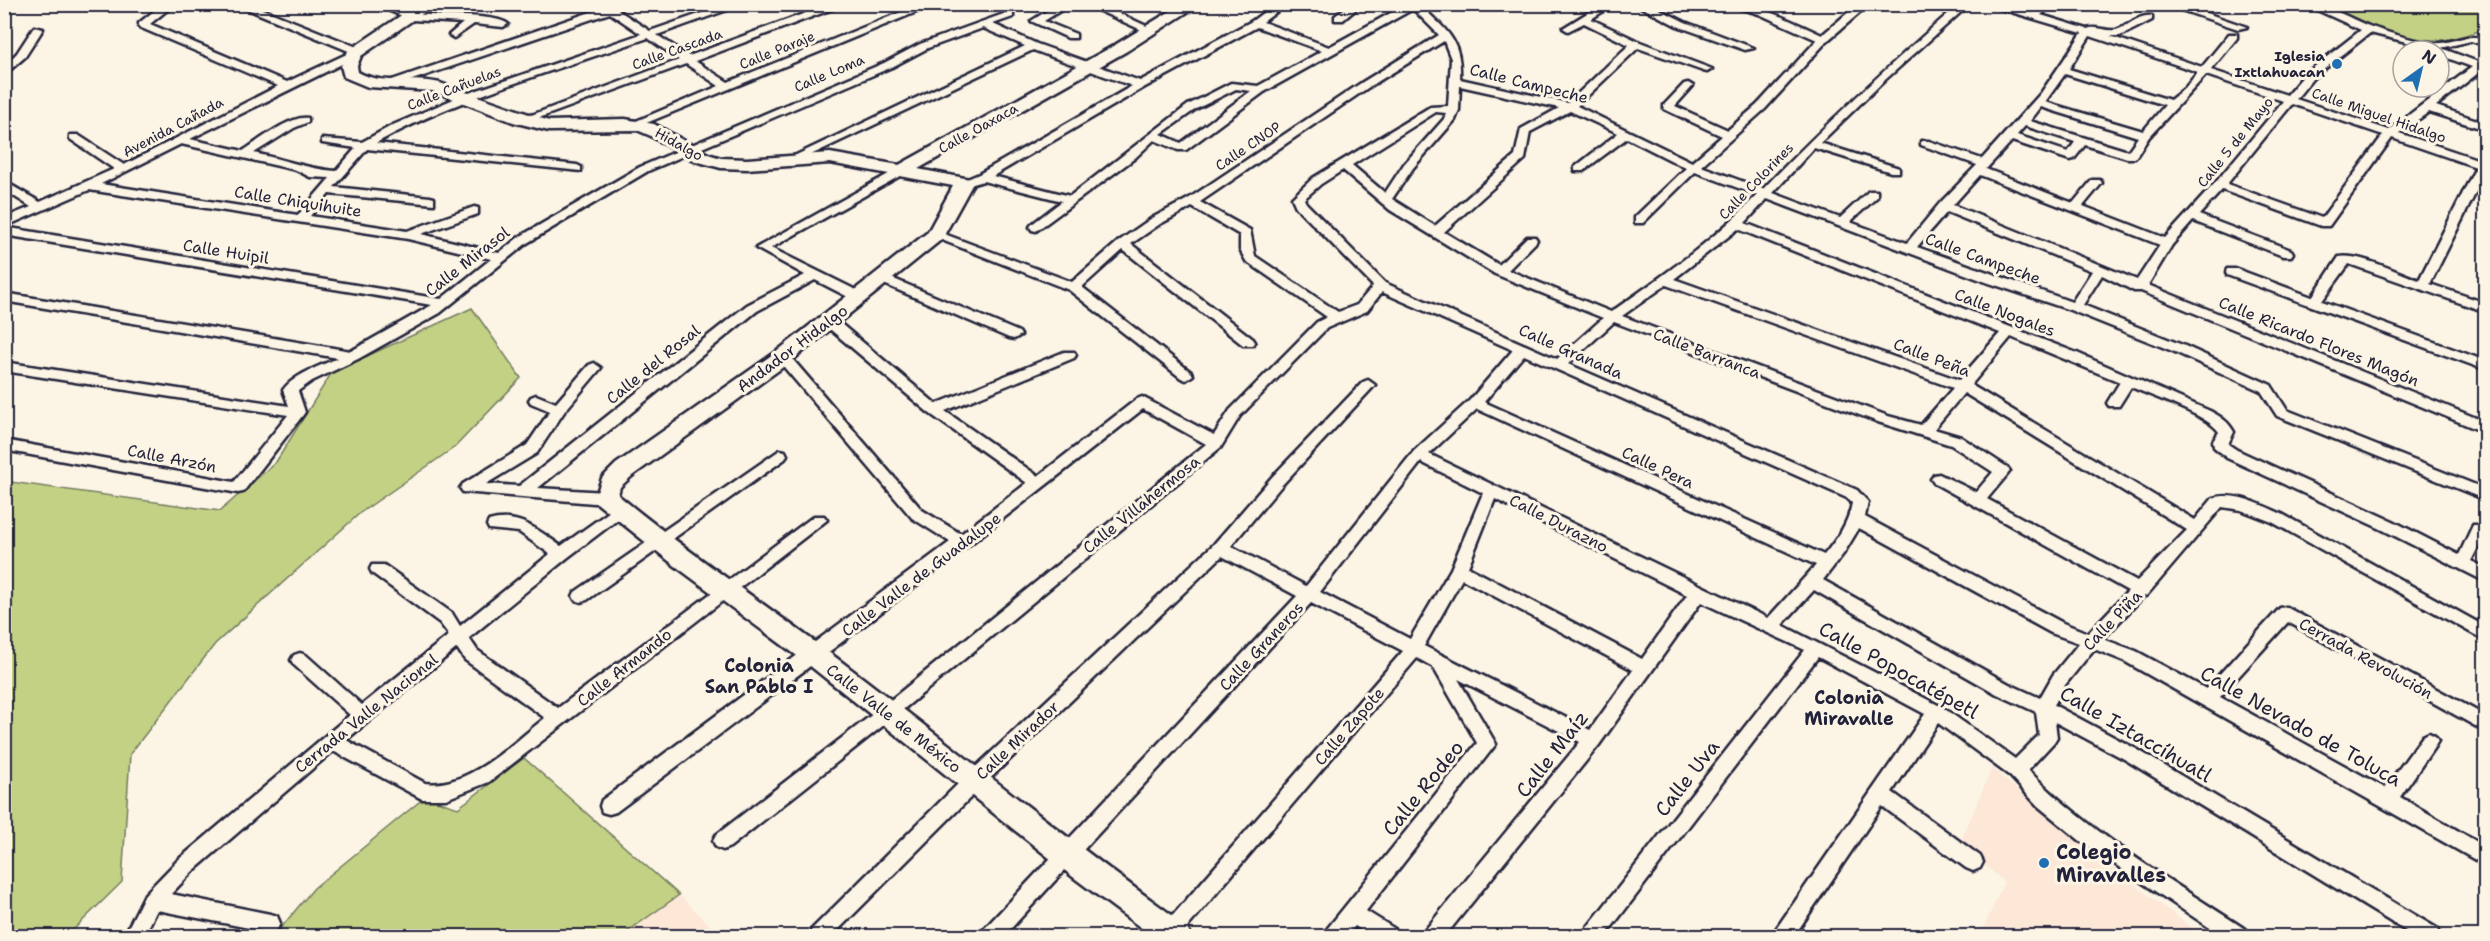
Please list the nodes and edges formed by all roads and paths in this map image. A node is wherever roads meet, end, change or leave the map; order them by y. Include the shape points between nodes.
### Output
1 (157, 4) edge
2 (240, 4) edge
3 (378, 4) edge
4 (429, 4) edge
5 (625, 4) edge
6 (739, 4) edge
7 (841, 4) edge
8 (931, 4) edge
9 (1066, 4) edge
10 (1193, 4) edge
11 (1282, 4) edge
12 (1357, 4) edge
13 (1610, 4) edge
14 (1640, 4) edge
15 (1731, 4) edge
16 (1865, 4) edge
17 (1989, 4) edge
18 (2048, 4) edge
19 (2168, 4) edge
20 (2282, 4) edge
21 (2310, 4) edge
22 (1413, 5) edge
23 (1962, 5) edge
24 (2264, 5) edge
25 (1097, 6) edge
26 (612, 7) edge
27 (1009, 15) dead end
28 (412, 17) junction
29 (2033, 17) junction
30 (1339, 18) dead end
31 (2148, 18) dead end
32 (473, 20) junction
33 (1585, 20) junction
34 (1256, 23) junction
35 (503, 24) dead end
36 (983, 24) junction
37 (2242, 27) dead end
38 (1568, 28) dead end
39 (38, 29) dead end
40 (2368, 29) junction
41 (1150, 30) junction
42 (2088, 32) junction
43 (454, 35) dead end
44 (650, 36) junction
45 (1072, 36) dead end
46 (1445, 36) junction
47 (2234, 36) dead end
48 (1823, 39) junction
49 (2402, 39) edge
50 (2486, 43) edge
51 (1636, 44) junction
52 (2451, 44) edge
53 (1033, 46) junction
54 (1749, 48) dead end
55 (1330, 51) junction
56 (356, 52) junction
57 (2451, 54) edge
58 (688, 62) junction
59 (2482, 63) edge
60 (1088, 66) junction
61 (1707, 69) dead end
62 (2063, 70) junction
63 (2202, 71) junction
64 (4, 72) edge
65 (1454, 81) junction
66 (396, 82) junction
67 (287, 86) junction
68 (726, 86) junction
69 (1141, 86) junction
70 (1688, 86) dead end
71 (1260, 90) junction
72 (467, 97) junction
73 (2288, 100) junction
74 (2038, 103) junction
75 (2172, 104) junction
76 (1570, 107) junction
77 (2427, 107) junction
78 (1453, 111) junction
79 (304, 120) dead end
80 (524, 120) junction
81 (2022, 122) junction
82 (635, 124) junction
83 (2486, 127) edge
84 (1624, 134) junction
85 (1153, 135) junction
86 (1730, 135) junction
87 (2145, 135) junction
88 (2389, 135) junction
89 (2010, 136) junction
90 (74, 137) dead end
91 (182, 141) junction
92 (326, 141) dead end
93 (2082, 141) junction
94 (1925, 143) dead end
95 (1812, 144) junction
96 (364, 145) junction
97 (687, 150) junction
98 (244, 155) junction
99 (796, 158) junction
100 (1345, 165) junction
101 (2484, 166) edge
102 (1692, 167) junction
103 (1982, 167) junction
104 (577, 169) dead end
105 (1579, 169) dead end
106 (903, 170) junction
107 (1894, 170) dead end
108 (123, 171) junction
109 (339, 175) junction
110 (973, 180) junction
111 (2096, 183) dead end
112 (4, 184) edge
113 (2220, 184) junction
114 (89, 186) junction
115 (327, 190) junction
116 (1764, 194) junction
117 (1873, 194) dead end
118 (1071, 200) junction
119 (1386, 200) junction
120 (430, 201) dead end
121 (1192, 202) junction
122 (1944, 206) junction
123 (38, 207) junction
124 (2074, 208) junction
125 (474, 211) dead end
126 (2193, 217) junction
127 (302, 218) junction
128 (1639, 220) dead end
129 (4, 223) edge
130 (1737, 224) junction
131 (1841, 224) junction
132 (1036, 227) dead end
133 (4, 231) edge
134 (1436, 232) junction
135 (408, 235) junction
136 (935, 235) junction
137 (1530, 240) dead end
138 (2167, 243) junction
139 (1123, 244) junction
140 (1909, 248) junction
141 (2287, 253) dead end
142 (499, 257) junction
143 (2100, 270) junction
144 (1500, 271) junction
145 (2232, 272) dead end
146 (814, 275) junction
147 (882, 278) junction
148 (1665, 280) junction
149 (1380, 286) junction
150 (1074, 287) junction
151 (2422, 287) junction
152 (2139, 288) junction
153 (4, 297) edge
154 (859, 297) junction
155 (443, 303) junction
156 (2314, 303) junction
157 (2075, 307) junction
158 (2486, 308) edge
159 (1337, 317) junction
160 (1612, 317) junction
161 (830, 322) junction
162 (2009, 331) junction
163 (1014, 335) dead end
164 (1248, 342) dead end
165 (1522, 349) junction
166 (1069, 355) dead end
167 (353, 356) junction
168 (783, 357) junction
169 (1558, 365) junction
170 (4, 366) edge
171 (2486, 366) edge
172 (594, 368) dead end
173 (1186, 375) dead end
174 (2128, 380) junction
175 (1368, 385) dead end
176 (1962, 386) junction
177 (536, 400) dead end
178 (1475, 403) junction
179 (2114, 403) dead end
180 (559, 409) junction
181 (933, 410) junction
182 (298, 412) junction
183 (2486, 428) edge
184 (1923, 432) junction
185 (1216, 443) junction
186 (4, 445) edge
187 (780, 455) dead end
188 (1419, 455) junction
189 (1939, 479) dead end
190 (1039, 484) junction
191 (1492, 489) junction
192 (522, 492) junction
193 (2485, 493) edge
194 (1978, 500) junction
195 (613, 504) junction
196 (819, 520) dead end
197 (1857, 520) junction
198 (495, 525) dead end
199 (2197, 529) junction
200 (2479, 529) dead end
201 (661, 541) junction
202 (960, 541) junction
203 (1220, 548) junction
204 (561, 554) junction
205 (1826, 563) junction
206 (2462, 564) junction
207 (378, 569) dead end
208 (1459, 570) junction
209 (2486, 576) edge
210 (1812, 581) junction
211 (724, 590) junction
212 (2141, 591) junction
213 (1698, 593) junction
214 (1309, 594) junction
215 (581, 596) dead end
216 (1770, 627) junction
217 (2486, 634) edge
218 (460, 637) junction
219 (2090, 642) junction
220 (1414, 648) junction
221 (1816, 648) junction
222 (814, 655) junction
223 (300, 660) dead end
224 (1439, 662) junction
225 (1644, 668) junction
226 (2207, 700) junction
227 (2044, 708) junction
228 (888, 712) junction
229 (1936, 712) junction
230 (362, 715) junction
231 (558, 718) junction
232 (2486, 725) edge
233 (1593, 740) junction
234 (332, 741) junction
235 (2429, 741) dead end
236 (2016, 770) junction
237 (973, 782) junction
238 (1880, 794) junction
239 (2388, 799) junction
240 (609, 806) dead end
241 (723, 842) dead end
242 (1068, 856) junction
243 (2486, 857) edge
244 (1973, 862) dead end
245 (152, 900) junction
246 (1352, 913) junction
247 (270, 922) dead end
248 (1172, 935) edge
249 (134, 936) edge
250 (819, 936) edge
251 (991, 936) edge
252 (1335, 936) edge
253 (1388, 936) edge
254 (1433, 936) edge
255 (1593, 936) edge
256 (1783, 936) edge
257 (2238, 936) edge
258 (2431, 936) edge

1 - 67 street via 167,6 143,24
2 - 56 street
3 - 28 street
4 - 28 street
5 - 26 street
6 - 44 street, Calle Cañuelas
7 - 58 street, Calle Cascada
8 - 68 street, Calle Paraje
9 - 45 street via 1036,21
10 - 41 street, Calle Oaxaca
11 - 34 street
12 - 30 street
13 - 33 street
14 - 54 street via 1681,24
15 - 48 street via 1763,12
16 - 48 street
17 - 29 street, Calle Miguel Hidalgo
18 - 29 street
19 - 37 street
20 - 24 street
21 - 40 street
22 - 46 street
22 - 55 street
23 - 95 street, Calle Colorines
25 - 41 street
26 - 44 street
26 - 66 street
27 - 36 street, Calle Loma
28 - 32 street
28 - 56 street
29 - 42 street, Calle Miguel Hidalgo
31 - 42 street via 2116,34
32 - 35 street
32 - 43 street
33 - 38 street
33 - 51 street
34 - 55 street
34 - 69 street
36 - 53 street
36 - 97 street, Calle Loma
39 - 64 street via 21,56
40 - 49 street
40 - 73 street, Calle 5 de Mayo via 2310,76
41 - 60 street, Calle Oaxaca
42 - 62 street
42 - 63 street, Calle Miguel Hidalgo
44 - 58 street
44 - 72 street, Calle Cañuelas
46 - 65 street via 1456,59
46 - 121 street, Calle CNOP
47 - 63 street
48 - 86 street
50 - 52 street via 2471,38
51 - 61 street
51 - 76 street
53 - 60 street
53 - 99 street
55 - 71 street
56 - 66 street, Hidalgo via 349,66 356,79
56 - 67 street, Avenida Cañada
57 - 59 street
58 - 68 street
58 - 80 street, Calle Cascada
59 - 77 street
60 - 69 street
60 - 106 street, Calle Oaxaca
62 - 74 street
62 - 75 street
63 - 73 street, Calle Miguel Hidalgo
63 - 75 street via 2189,90
65 - 76 street, Calle Campeche
65 - 78 street
66 - 72 street, Hidalgo via 431,85
67 - 91 street, Avenida Cañada
68 - 82 street, Calle Paraje
69 - 110 street
70 - 86 street via 1668,107
71 - 85 street via 1235,86 1192,107
71 - 85 street via 1182,148
72 - 80 street, Hidalgo
72 - 96 street, Calle Cañuelas
73 - 88 street, Calle Miguel Hidalgo
73 - 113 street, Calle 5 de Mayo
74 - 81 street
74 - 87 street
75 - 87 street
76 - 84 street, Calle Campeche
76 - 134 street via 1525,131 1521,157
77 - 83 street
77 - 88 street
78 - 100 street via 1434,109
78 - 119 street
79 - 98 street
80 - 82 street, Hidalgo via 581,128
81 - 89 street
81 - 93 street
82 - 97 street, Hidalgo via 650,128
84 - 102 street, Calle Campeche
84 - 105 street
85 - 118 street
86 - 102 street
87 - 93 street via 2132,156
88 - 101 street, Calle Miguel Hidalgo
88 - 113 street via 2325,223
89 - 93 street via 2070,157
89 - 103 street
90 - 108 street
91 - 98 street
91 - 108 street, Avenida Cañada
92 - 96 street
94 - 103 street
95 - 107 street
95 - 116 street, Calle Colorines
96 - 104 street
96 - 109 street, Calle Cañuelas
97 - 99 street, Hidalgo via 722,164
97 - 142 street, Calle Mirasol via 580,204
98 - 109 street via 300,167 310,173
99 - 106 street, Hidalgo via 829,158
100 - 119 street, Calle Barranca
100 - 149 street, Calle Granada via 1298,198
101 - 151 street
102 - 116 street, Calle Campeche
102 - 128 street
103 - 122 street
103 - 124 street
106 - 110 street, Hidalgo
106 - 146 street, Calle Oaxaca via 762,248
108 - 114 street, Avenida Cañada
109 - 115 street, Calle Cañuelas
110 - 118 street
110 - 136 street, Andador Hidalgo
111 - 124 street
112 - 123 street
113 - 126 street, Calle 5 de Mayo
114 - 123 street, Avenida Cañada
114 - 127 street, Calle Chiquihuite
115 - 120 street
115 - 127 street, Calle Cañuelas
116 - 130 street, Calle Colorines
116 - 131 street, Calle Campeche
117 - 131 street
118 - 132 street
119 - 134 street, Calle Barranca
121 - 139 street, Calle CNOP
121 - 159 street via 1246,233 1250,258
122 - 140 street
122 - 143 street, Calle Ricardo Flores Magón
123 - 129 street, Avenida Cañada
124 - 138 street
125 - 135 street
126 - 138 street, Calle 5 de Mayo
126 - 141 street
127 - 135 street, Calle Chiquihuite
130 - 148 street, Calle Colorines
130 - 162 street, Calle Nogales
131 - 140 street, Calle Campeche
133 - 155 street, Calle Huipil
134 - 144 street, Calle Barranca
135 - 142 street, Calle Chiquihuite
136 - 147 street, Andador Hidalgo
136 - 150 street
137 - 144 street
138 - 152 street, Calle 5 de Mayo
139 - 150 street, Calle CNOP
139 - 164 street
140 - 157 street, Calle Campeche
142 - 155 street, Calle Mirasol
143 - 152 street, Calle Ricardo Flores Magón
143 - 157 street
144 - 160 street, Calle Barranca
145 - 156 street
146 - 154 street
146 - 192 street, Calle del Rosal via 752,308
147 - 154 street, Andador Hidalgo
147 - 163 street
148 - 160 street, Calle Colorines
148 - 176 street, Calle Peña
149 - 159 street, Calle Villahermosa via 1362,308
149 - 165 street, Calle Granada
150 - 173 street
151 - 156 street via 2343,260
151 - 158 street
152 - 183 street, Calle Ricardo Flores Magón
153 - 167 street
154 - 161 street, Andador Hidalgo
155 - 167 street, Calle Mirasol
156 - 171 street
157 - 193 street, Calle Campeche via 2266,388 2282,413
159 - 185 street, Calle Villahermosa via 1322,325 1235,413
160 - 169 street, Calle Colorines
160 - 184 street, Calle Barranca
161 - 168 street, Andador Hidalgo
161 - 181 street
162 - 174 street, Calle Nogales
162 - 176 street
165 - 169 street, Calle Granada
165 - 178 street, Calle Graneros
166 - 181 street
167 - 182 street, Calle Mirasol via 290,390
168 - 195 street, Andador Hidalgo via 624,470 610,484
168 - 202 street via 917,514
169 - 197 street, Calle Granada via 1852,494 1860,502
170 - 182 street
172 - 180 street, Calle del Rosal
174 - 179 street
174 - 206 street, Calle Nogales via 2220,422 2227,432 2220,441 2221,447 2232,454
175 - 203 street, Calle Mirador via 1276,481
176 - 184 street
176 - 199 street, Calle Peña
177 - 180 street
178 - 188 street, Calle Graneros
178 - 205 street, Calle Pera
180 - 192 street, Calle del Rosal via 532,449 468,488
181 - 190 street
182 - 186 street, Calle Arzón via 238,488
184 - 194 street, Calle Barranca via 1956,441 2002,471
185 - 190 street, Calle Valle de Guadalupe via 1142,402
185 - 228 street, Calle Villahermosa
187 - 201 street
188 - 191 street, Calle Durazno
188 - 214 street, Calle Graneros
189 - 194 street
190 - 202 street, Calle Valle de Guadalupe
191 - 208 street, Calle Zapote
191 - 213 street, Calle Durazno
192 - 195 street
194 - 212 street
195 - 201 street, Calle Valle de México
195 - 204 street, Cerrada Valle Nacional
196 - 211 street, Calle Armando
197 - 205 street
197 - 219 street, Calle Nevado de Toluca
198 - 204 street via 523,526
199 - 212 street, Calle Piña
199 - 217 street, Calle Piña via 2218,502 2246,505 2277,518
200 - 206 street
201 - 211 street, Calle Valle de México
201 - 215 street
202 - 222 street, Calle Valle de Guadalupe
203 - 214 street
203 - 237 street, Calle Mirador
204 - 218 street, Cerrada Valle Nacional
205 - 210 street
206 - 209 street
207 - 218 street via 446,618
208 - 220 street, Calle Zapote
208 - 225 street
210 - 216 street
210 - 227 street, Calle Iztaccíhuatl
211 - 222 street, Calle Valle de México
211 - 231 street, Calle Armando
212 - 219 street, Calle Piña
213 - 216 street, Calle Popocatépetl
213 - 225 street, Calle Maíz
214 - 220 street
214 - 242 street, Calle Graneros
216 - 221 street, Calle Popocatépetl
218 - 230 street, Cerrada Valle Nacional
218 - 231 street via 471,655
219 - 226 street, Calle Nevado de Toluca via 2130,656
219 - 227 street, Calle Piña via 2059,680
220 - 224 street
220 - 248 street, Calle Zapote
221 - 229 street, Calle Popocatépetl
221 - 255 street, Calle Uva
222 - 228 street, Calle Valle de México
222 - 240 street, Calle Valle de Guadalupe
223 - 230 street
224 - 233 street
224 - 246 street, Calle Rodeo via 1487,744
225 - 233 street, Calle Maíz
226 - 232 street, Cerrada Revolución via 2286,613
226 - 239 street, Calle Nevado de Toluca
227 - 236 street via 2048,737
227 - 258 street, Calle Iztaccíhuatl via 2132,755
228 - 237 street, Calle Valle de México
228 - 241 street, Calle Villahermosa
229 - 236 street, Calle Popocatépetl
229 - 238 street
230 - 234 street, Cerrada Valle Nacional
231 - 234 street, Calle Armando via 483,776 437,794 422,791
233 - 254 street, Calle Maíz
234 - 245 street, Cerrada Valle Nacional via 185,866
235 - 239 street
236 - 257 street, Calle Popocatépetl via 2090,837
237 - 242 street, Calle Valle de México
237 - 250 street, Calle Mirador
238 - 244 street
238 - 256 street
239 - 243 street, Calle Nevado de Toluca
242 - 248 street, Calle Valle de México
242 - 251 street, Calle Graneros
245 - 247 street
245 - 249 street, Cerrada Valle Nacional
246 - 252 street, Calle Rodeo
246 - 253 street

